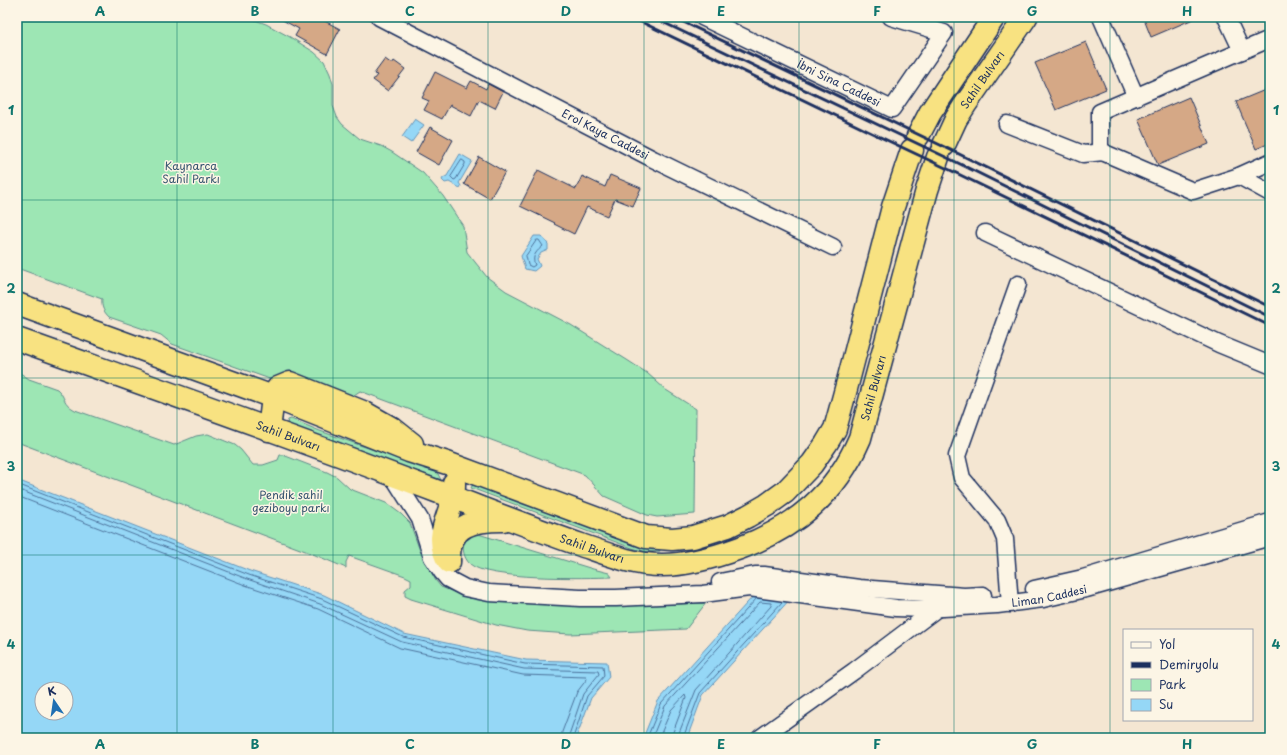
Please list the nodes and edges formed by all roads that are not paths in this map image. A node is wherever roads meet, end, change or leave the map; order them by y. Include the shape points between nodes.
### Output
1 (379, 17) edge
2 (702, 17) edge
3 (891, 17) edge
4 (994, 17) edge
5 (1026, 17) edge
6 (1101, 17) edge
7 (1226, 17) edge
8 (1270, 42) edge
9 (1242, 51) junction
10 (1136, 97) junction
11 (1007, 124) dead end
12 (1104, 152) junction
13 (1270, 162) edge
14 (1239, 176) junction
15 (1270, 193) edge
16 (985, 233) dead end
17 (833, 248) dead end
18 (1018, 284) dead end
19 (17, 304) edge
20 (17, 339) edge
21 (1270, 365) edge
22 (273, 397) junction
23 (269, 430) junction
24 (452, 465) junction
25 (392, 475) junction
26 (453, 498) junction
27 (512, 520) junction
28 (1270, 522) edge
29 (1252, 527) junction
30 (1269, 539) edge
31 (449, 562) junction
32 (770, 583) junction
33 (822, 590) junction
34 (1009, 599) junction
35 (939, 607) junction
36 (760, 738) edge

1 - 17 street, Erol Kaya Caddesi via 653,159
2 - 3 street, İbni Sina Caddesi via 892,109 944,33
4 - 24 highway via 934,106 915,143 893,206 835,429 812,464 785,492 748,516 709,532 693,537 659,539 646,537
5 - 27 highway, Sahil Bulvarı via 956,119 941,151 923,203 860,438 853,454 832,486 809,510 772,534 729,552 712,558 662,565 632,562
6 - 10 street
7 - 9 street
8 - 9 street via 1265,41
9 - 10 street
10 - 12 street via 1100,112 1100,151
11 - 12 street via 1083,154
12 - 14 street via 1193,191
13 - 14 street
14 - 15 street
16 - 21 street via 1219,344
18 - 34 street via 957,456 962,478 997,520 1005,539
19 - 22 highway
20 - 23 highway, Sahil Bulvarı
22 - 23 highway
22 - 24 highway via 278,388 290,382 317,392 393,428 429,457
23 - 25 highway, Sahil Bulvarı
24 - 26 highway via 455,479
25 - 26 highway, Sahil Bulvarı
25 - 32 street via 420,520 436,565 448,579 466,588 489,593 580,598 703,594
26 - 27 highway, Sahil Bulvarı
26 - 31 highway via 442,536 443,550
27 - 31 highway via 482,521 464,526 452,540
28 - 29 street, Liman Caddesi
29 - 30 street
29 - 34 street, Liman Caddesi
30 - 34 street, Liman Caddesi via 1043,599
31 - 32 street via 473,579 551,587 710,584 755,575
32 - 33 street
33 - 34 street, Liman Caddesi via 859,588
33 - 35 street, Liman Caddesi via 896,608
34 - 35 street, Liman Caddesi
35 - 36 street

